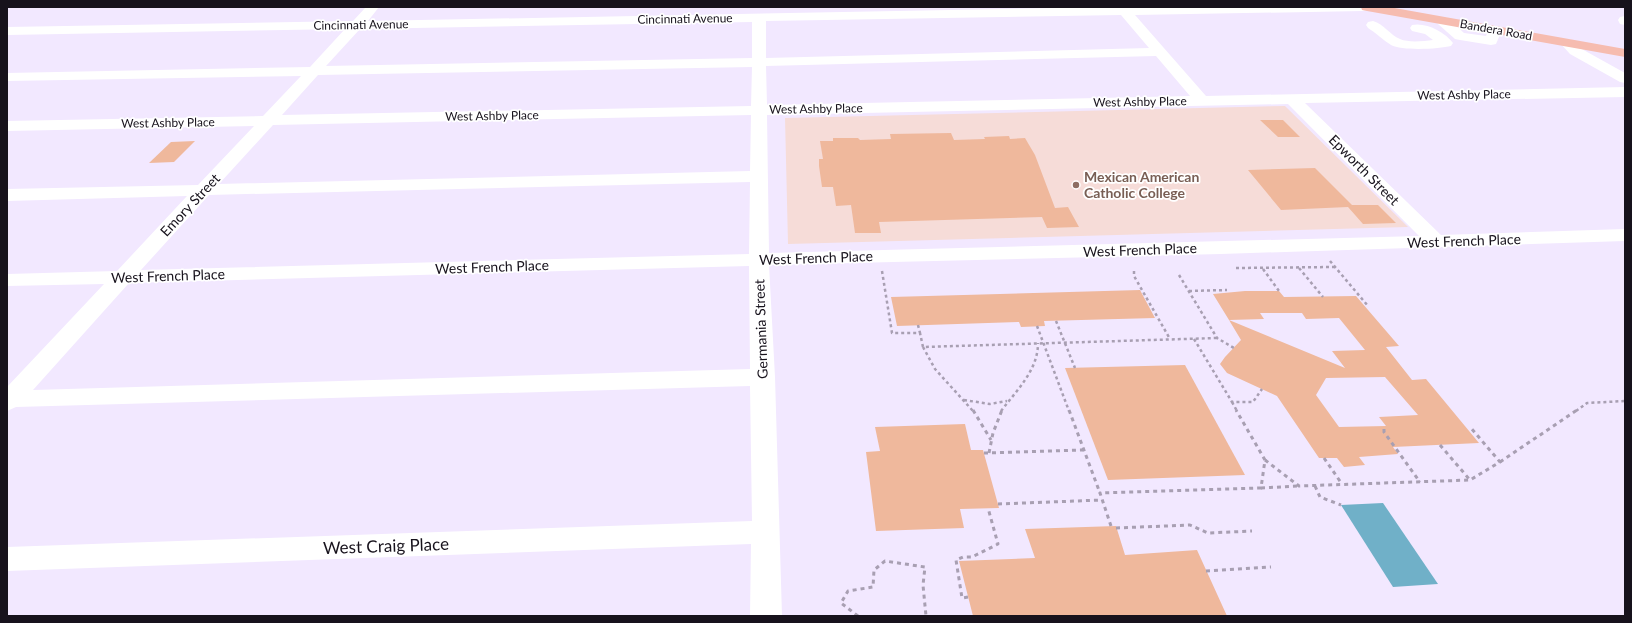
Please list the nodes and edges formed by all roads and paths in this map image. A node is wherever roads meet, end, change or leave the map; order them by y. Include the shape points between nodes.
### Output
1 (373, 7) edge
2 (1363, 7) edge
3 (1367, 7) edge
4 (1336, 8) edge
5 (1122, 9) edge
6 (768, 14) edge
7 (1443, 20) joint
8 (1417, 22) junction
9 (1362, 23) junction
10 (357, 25) junction
11 (1495, 30) joint
12 (7, 32) edge
13 (1567, 43) junction
14 (1160, 52) junction
15 (1625, 53) edge
16 (759, 61) junction
17 (314, 70) junction
18 (7, 77) edge
19 (1625, 79) edge
20 (1625, 92) edge
21 (1291, 98) junction
22 (1201, 100) junction
23 (758, 110) junction
24 (268, 121) junction
25 (7, 126) edge
26 (759, 176) junction
27 (204, 190) junction
28 (7, 195) edge
29 (1625, 235) edge
30 (1436, 241) junction
31 (1317, 245) junction
32 (879, 256) junction
33 (759, 259) junction
34 (1335, 267) junction
35 (1236, 268) dead end
36 (1299, 268) junction
37 (1263, 269) junction
38 (1134, 271) dead end
39 (1180, 275) dead end
40 (123, 277) junction
41 (7, 280) edge
42 (1227, 290) dead end
43 (1189, 291) junction
44 (1279, 291) dead end
45 (1323, 297) dead end
46 (1368, 306) dead end
47 (1056, 321) dead end
48 (918, 325) dead end
49 (1037, 326) dead end
50 (920, 332) junction
51 (1194, 338) junction
52 (1217, 338) junction
53 (1170, 339) junction
54 (1064, 342) junction
55 (1038, 343) junction
56 (1043, 343) junction
57 (923, 347) junction
58 (1234, 348) dead end
59 (1075, 368) dead end
60 (763, 377) junction
61 (1262, 389) dead end
62 (964, 399) junction
63 (8, 400) edge
64 (1007, 401) junction
65 (1625, 401) edge
66 (1232, 402) junction
67 (1471, 428) dead end
68 (1384, 429) dead end
69 (992, 441) junction
70 (1440, 445) dead end
71 (1083, 450) junction
72 (984, 453) dead end
73 (989, 453) junction
74 (1324, 458) dead end
75 (1265, 460) junction
76 (1500, 462) junction
77 (1470, 480) junction
78 (1421, 482) junction
79 (1342, 485) junction
80 (1299, 486) junction
81 (1315, 486) junction
82 (1260, 488) junction
83 (1100, 494) junction
84 (1102, 500) junction
85 (998, 504) dead end
86 (1341, 505) dead end
87 (988, 508) dead end
88 (1111, 526) dead end
89 (1116, 528) dead end
90 (766, 532) junction
91 (1252, 532) dead end
92 (7, 560) edge
93 (1271, 567) dead end
94 (1206, 571) dead end
95 (968, 597) dead end
96 (766, 616) edge
97 (858, 616) edge
98 (926, 616) edge

1 - 10 street, Emory Street
2 - 4 street, Cincinnati Avenue
3 - 8 main road, Bandera Road
4 - 5 street, Cincinnati Avenue
4 - 9 street
5 - 6 street, Cincinnati Avenue
5 - 14 street
6 - 10 street, Cincinnati Avenue
6 - 16 street, Germania Street
7 - 8 main road, Bandera Road
7 - 11 street via 1460,36 1491,41
8 - 9 street via 1398,27
8 - 9 street via 1446,43 1397,43
10 - 12 street, Cincinnati Avenue
10 - 17 street, Emory Street
11 - 13 main road, Bandera Road
13 - 15 main road, Bandera Road
13 - 19 street via 1581,55
14 - 16 street
14 - 22 street
16 - 17 street
16 - 23 street, Germania Street
17 - 18 street
17 - 24 street, Emory Street
20 - 21 street, West Ashby Place
21 - 22 street, West Ashby Place
21 - 30 street, Epworth Street
22 - 23 street, West Ashby Place
23 - 24 street, West Ashby Place
23 - 26 street, Germania Street
24 - 25 street, West Ashby Place
24 - 27 street, Emory Street
26 - 27 street
26 - 33 street, Germania Street
27 - 28 street
27 - 40 street, Emory Street
29 - 30 street, West French Place
30 - 31 street, West French Place
31 - 32 street, West French Place
31 - 34 path
32 - 33 street, West French Place
32 - 50 path via 892,333
33 - 40 street, West French Place
33 - 60 street, Germania Street
34 - 36 path
34 - 46 path
35 - 37 path
36 - 37 path
36 - 45 path
37 - 44 path
38 - 53 path via 1134,276
39 - 43 path
40 - 41 street, West French Place
40 - 63 street, Emory Street
42 - 43 path
43 - 52 path
47 - 54 path
48 - 50 path
49 - 56 path
50 - 57 path
51 - 52 path
51 - 53 path
51 - 66 path
52 - 58 path
53 - 54 path
54 - 56 path
54 - 59 path
55 - 56 path
55 - 57 path
55 - 64 path via 1031,372
56 - 71 path
57 - 62 path via 930,363
60 - 63 street
60 - 90 street, Germania Street
61 - 66 path via 1253,402
62 - 64 path via 990,404
62 - 69 path
64 - 69 path via 1000,411
65 - 76 path via 1587,403
66 - 75 path
67 - 76 path
68 - 78 path
69 - 73 path
70 - 77 path
71 - 73 path
71 - 83 path
72 - 73 path
74 - 79 path
75 - 80 path
75 - 82 path
76 - 77 path
77 - 78 path
78 - 79 path
79 - 81 path
80 - 81 path
80 - 82 path
81 - 86 path via 1320,497
82 - 83 path
83 - 84 path
84 - 85 path
84 - 88 path
87 - 95 path via 998,544 972,557 956,560 962,598
89 - 91 path via 1190,525 1208,533
90 - 92 street, West Craig Place
90 - 96 street, Germania Street
93 - 94 path
97 - 98 path via 842,603 848,592 873,587 874,570 884,561 926,567

